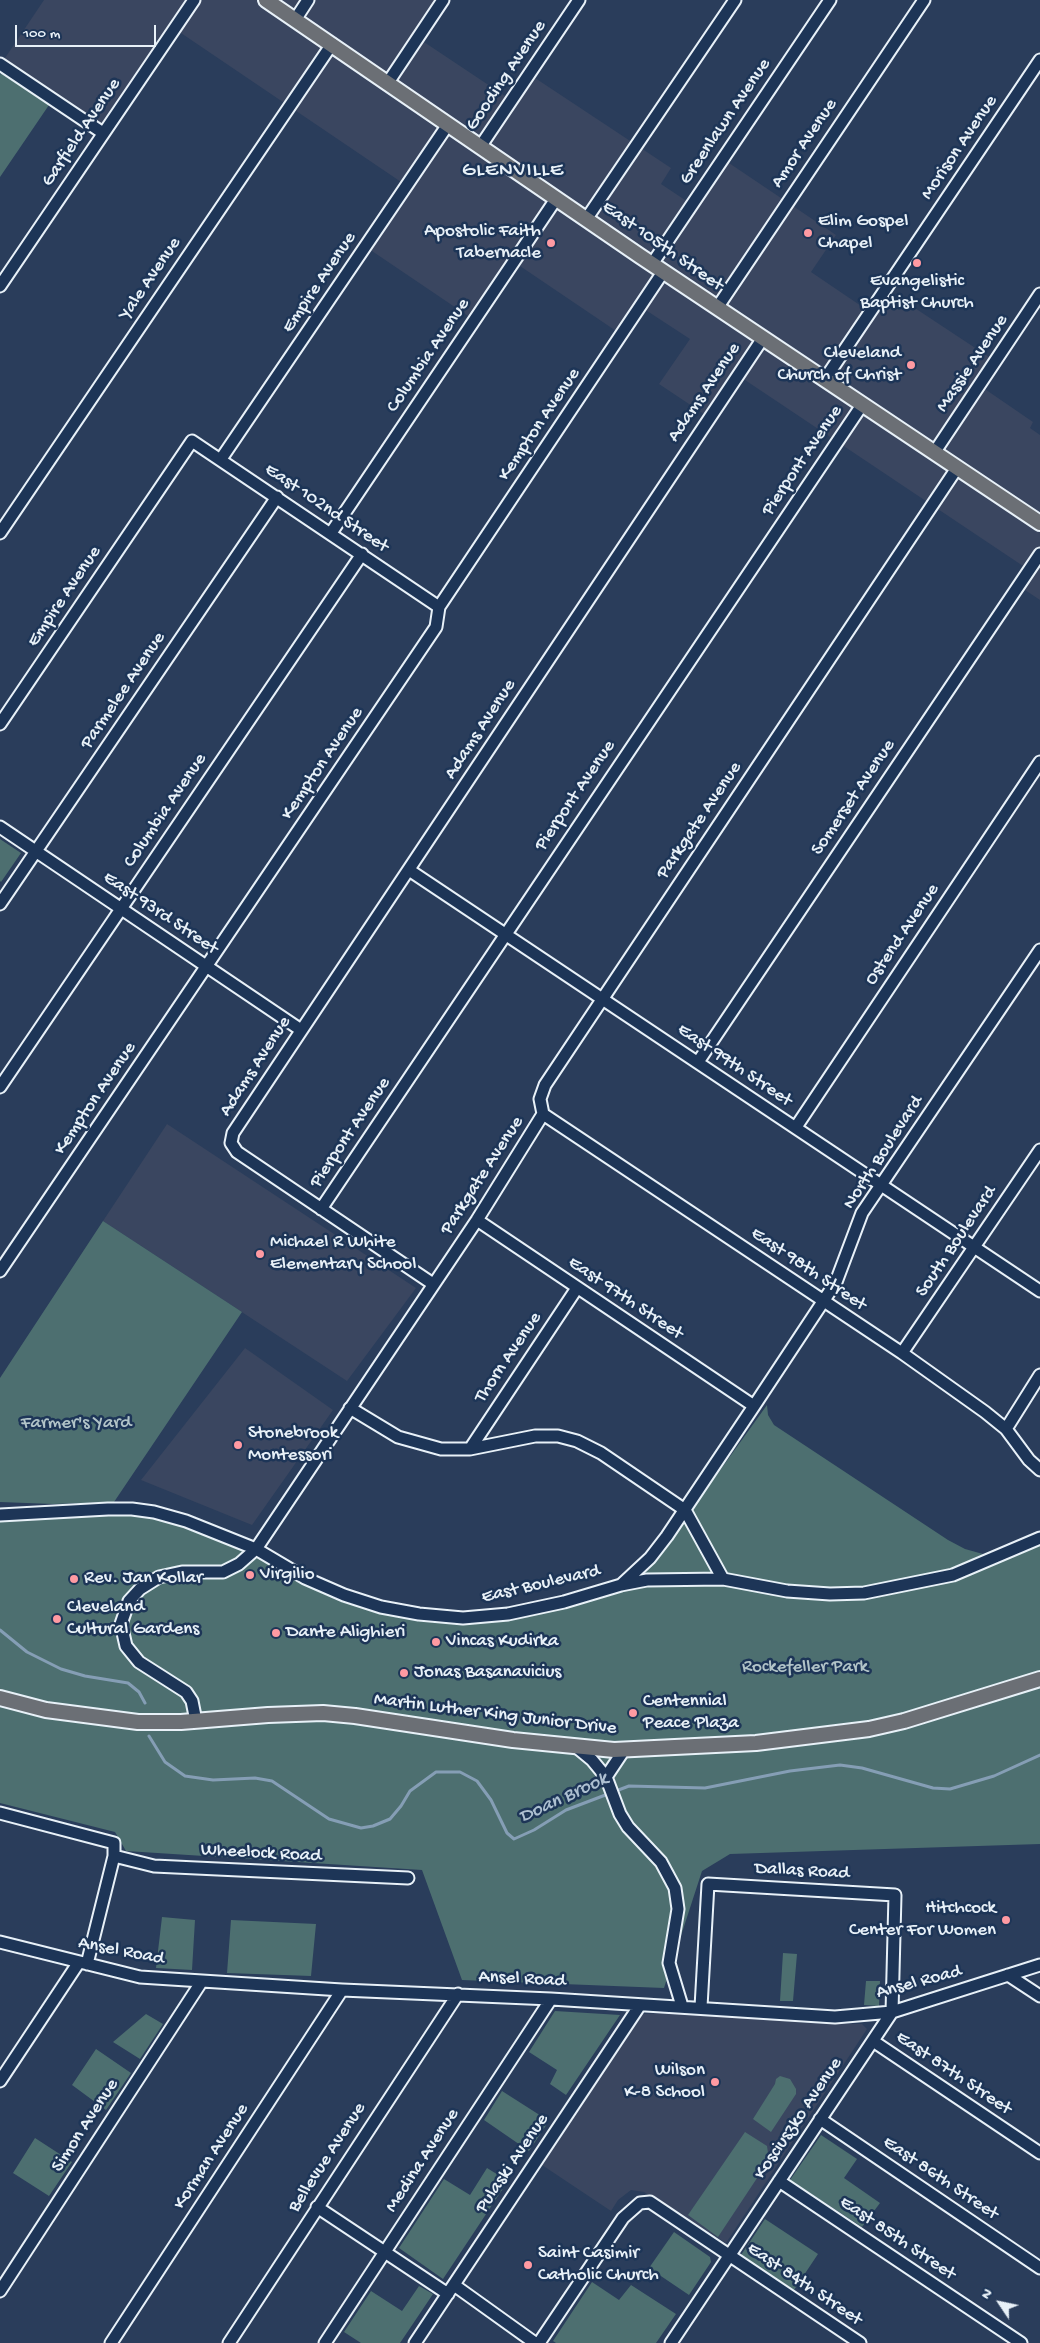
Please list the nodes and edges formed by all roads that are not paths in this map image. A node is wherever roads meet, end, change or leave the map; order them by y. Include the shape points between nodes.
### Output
1 (194, 0) edge
2 (266, 0) edge
3 (308, 0) edge
4 (443, 0) edge
5 (579, 0) edge
6 (735, 0) edge
7 (830, 0) edge
8 (924, 0) edge
9 (295, 20) junction
10 (332, 44) junction
11 (1040, 60) edge
12 (0, 64) edge
13 (387, 84) junction
14 (447, 126) junction
15 (103, 133) junction
16 (480, 147) junction
17 (556, 199) junction
18 (587, 218) junction
19 (658, 268) junction
20 (0, 286) edge
21 (1040, 294) edge
22 (717, 308) junction
23 (763, 338) junction
24 (825, 379) junction
25 (862, 405) junction
26 (192, 441) joint
27 (934, 453) junction
28 (221, 459) junction
29 (958, 468) junction
30 (278, 497) junction
31 (1038, 517) edge
32 (0, 533) edge
33 (331, 533) junction
34 (362, 554) junction
35 (1040, 554) edge
36 (439, 607) junction
37 (0, 724) edge
38 (1040, 762) edge
39 (0, 827) edge
40 (36, 851) junction
41 (409, 870) junction
42 (0, 904) edge
43 (121, 908) junction
44 (505, 933) junction
45 (1040, 950) edge
46 (207, 966) junction
47 (602, 998) junction
48 (301, 1030) junction
49 (698, 1062) junction
50 (0, 1087) edge
51 (543, 1114) junction
52 (796, 1127) junction
53 (1040, 1150) edge
54 (883, 1185) junction
55 (321, 1209) junction
56 (477, 1220) junction
57 (975, 1247) junction
58 (0, 1271) edge
59 (433, 1284) junction
60 (577, 1288) junction
61 (1040, 1291) edge
62 (823, 1301) junction
63 (902, 1353) junction
64 (1040, 1375) edge
65 (754, 1406) junction
66 (350, 1408) junction
67 (1006, 1429) junction
68 (470, 1448) junction
69 (1040, 1470) edge
70 (685, 1510) junction
71 (0, 1515) edge
72 (1040, 1538) edge
73 (256, 1549) junction
74 (723, 1579) junction
75 (621, 1585) junction
76 (1040, 1679) edge
77 (0, 1698) edge
78 (196, 1721) junction
79 (575, 1746) junction
80 (624, 1750) junction
81 (608, 1781) junction
82 (0, 1813) edge
83 (114, 1856) junction
84 (408, 1878) dead end
85 (0, 1942) edge
86 (83, 1963) junction
87 (1040, 1965) edge
88 (1008, 1975) junction
89 (202, 1981) junction
90 (342, 1990) junction
91 (458, 1994) junction
92 (1040, 1996) edge
93 (551, 1998) junction
94 (640, 2005) junction
95 (682, 2006) junction
96 (701, 2008) junction
97 (892, 2012) junction
98 (872, 2041) junction
99 (0, 2060) edge
100 (12, 2063) junction
101 (0, 2081) edge
102 (820, 2119) junction
103 (1040, 2153) edge
104 (779, 2181) junction
105 (317, 2207) junction
106 (385, 2252) junction
107 (730, 2256) junction
108 (1040, 2268) edge
109 (451, 2290) junction
110 (0, 2291) edge
111 (111, 2343) edge
112 (229, 2343) edge
113 (324, 2343) edge
114 (415, 2343) edge
115 (537, 2343) edge
116 (672, 2343) edge
117 (860, 2343) edge
118 (1021, 2343) edge

1 - 15 street, Garfield Avenue
2 - 9 main road, East 105th Street
3 - 9 street
4 - 13 street
5 - 16 street, Gooding Avenue
6 - 18 street
7 - 19 street, Greenlawn Avenue
8 - 22 street, Amor Avenue
9 - 10 main road, East 105th Street
10 - 13 main road, East 105th Street
10 - 32 street, Yale Avenue
11 - 24 street, Morison Avenue
12 - 15 street
13 - 14 main road, East 105th Street
14 - 16 main road, East 105th Street
14 - 28 street, Empire Avenue
15 - 20 street, Garfield Avenue
16 - 17 main road, East 105th Street
17 - 18 main road, East 105th Street
17 - 33 street, Columbia Avenue
18 - 19 main road, East 105th Street
19 - 22 main road, East 105th Street
19 - 36 street, Kempton Avenue
21 - 27 street, Massie Avenue
22 - 23 main road, East 105th Street
23 - 24 main road, East 105th Street
23 - 41 street, Adams Avenue
24 - 25 main road, East 105th Street
25 - 27 main road, East 105th Street
25 - 44 street, Pierpont Avenue
26 - 28 street, East 102nd Street
26 - 37 street, Empire Avenue
27 - 29 main road, East 105th Street
28 - 30 street, East 102nd Street
29 - 31 main road, East 105th Street
29 - 47 street, Parkgate Avenue
30 - 33 street, East 102nd Street
30 - 40 street, Parmelee Avenue
33 - 34 street, East 102nd Street
34 - 36 street, East 102nd Street
34 - 43 street, Columbia Avenue
35 - 49 street, Somerset Avenue
36 - 46 street, Kempton Avenue via 436,627
38 - 52 street, Ostend Avenue
39 - 40 street, East 93rd Street
40 - 42 street, Parmelee Avenue
40 - 43 street, East 93rd Street
41 - 44 street, East 99th Street
41 - 48 street, Adams Avenue
43 - 46 street, East 93rd Street
43 - 50 street, Columbia Avenue
44 - 47 street, East 99th Street
44 - 55 street, Pierpont Avenue
45 - 54 street, North Boulevard
46 - 48 street, East 93rd Street
46 - 58 street, Kempton Avenue
47 - 49 street, East 99th Street
47 - 51 street, Parkgate Avenue via 545,1084 540,1099
48 - 55 street, Adams Avenue via 233,1133 231,1143 237,1152
49 - 52 street, East 99th Street
51 - 56 street, Parkgate Avenue
51 - 62 street, East 98th Street
52 - 54 street, East 99th Street
53 - 57 street, South Boulevard
54 - 57 street, East 99th Street
54 - 62 street, North Boulevard via 862,1213 844,1264
55 - 59 street
56 - 59 street, Parkgate Avenue
56 - 60 street, East 97th Street
57 - 61 street, East 99th Street
57 - 63 street, South Boulevard
59 - 66 street, Parkgate Avenue
60 - 65 street, East 97th Street
60 - 68 street, Thorn Avenue
62 - 63 street, East 98th Street
62 - 65 street, North Boulevard
63 - 67 street, East 98th Street
64 - 67 street
65 - 70 street, North Boulevard
66 - 68 street via 414,1443 441,1449
66 - 73 street, Parkgate Avenue
67 - 69 street, East 98th Street
68 - 70 street via 535,1436 558,1436 577,1441 601,1453
70 - 74 street
70 - 75 street, North Boulevard via 650,1558
71 - 73 street, East Boulevard via 132,1509 186,1520
72 - 74 street, East Boulevard via 953,1575 864,1593 787,1591
73 - 75 street, East Boulevard via 305,1578 344,1595 381,1607 419,1614 463,1618 497,1616 564,1602
73 - 78 street, Parkgate Avenue via 239,1564 223,1572 176,1573 153,1580 136,1592 123,1615 122,1634 128,1650 139,1662 186,1692 192,1701
74 - 75 street, East Boulevard via 657,1580
76 - 80 main road, Martin Luther King Junior Drive via 869,1729 756,1743
77 - 78 main road, Martin Luther King Junior Drive via 46,1710 138,1722
78 - 79 main road, Martin Luther King Junior Drive via 294,1713 331,1714
79 - 80 main road, Martin Luther King Junior Drive
79 - 81 street via 592,1760
80 - 81 street
81 - 95 street via 628,1827 661,1862 675,1888 678,1909 669,1963
82 - 83 street via 114,1843
83 - 84 street, Wheelock Road via 154,1866
83 - 86 street
85 - 86 street, Ansel Road
86 - 89 street, Ansel Road via 140,1977
86 - 100 street
87 - 88 street, Ansel Road
88 - 92 street
88 - 97 street, Ansel Road
89 - 90 street, Ansel Road
89 - 110 street, Simon Avenue
90 - 91 street, Ansel Road
90 - 111 street, Korman Avenue
91 - 93 street, Ansel Road
91 - 105 street, Bellevue Avenue
93 - 94 street, Ansel Road
93 - 106 street, Medina Avenue
94 - 95 street, Ansel Road
94 - 109 street, Pulaski Avenue
95 - 96 street, Ansel Road
96 - 97 street, Ansel Road via 835,2017
96 - 97 street, Dallas Road via 708,1884 895,1895
97 - 98 street, Kosciuszko Avenue
98 - 102 street, Kosciuszko Avenue
98 - 103 street, East 87th Street
99 - 100 street
100 - 101 street
102 - 104 street, Kosciuszko Avenue
102 - 108 street, East 86th Street
104 - 107 street, Kosciuszko Avenue
104 - 118 street, East 85th Street
105 - 106 street
105 - 112 street, Bellevue Avenue
106 - 109 street
106 - 113 street, Medina Avenue
107 - 115 street, East 84th Street via 650,2202 640,2203 623,2218
107 - 116 street, Kosciuszko Avenue
107 - 117 street, East 84th Street
109 - 114 street, Pulaski Avenue
109 - 115 street

